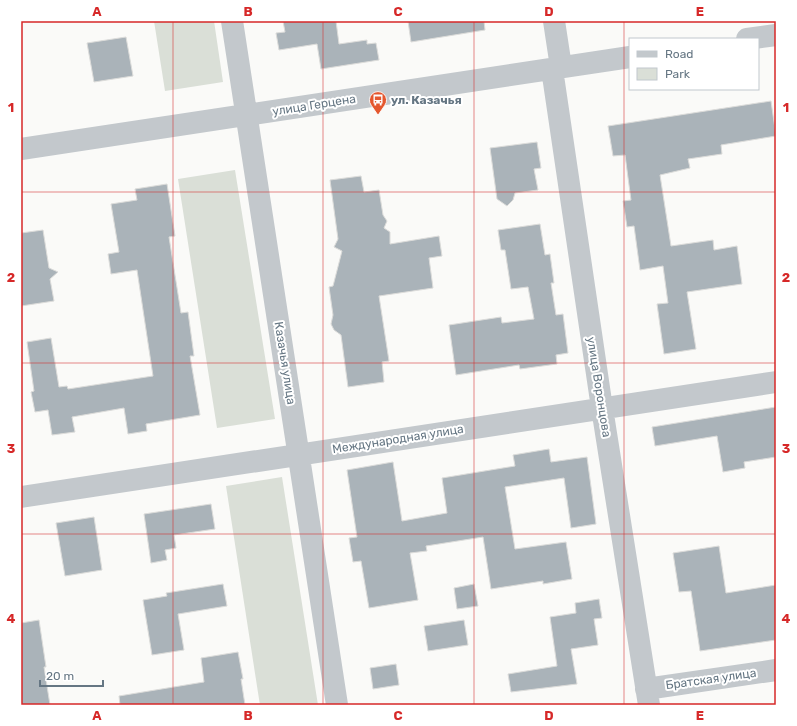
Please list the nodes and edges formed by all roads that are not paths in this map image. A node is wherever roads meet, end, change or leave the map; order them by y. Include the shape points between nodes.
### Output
1 (232, 21) edge
2 (554, 21) edge
3 (776, 35) edge
4 (754, 38) edge
5 (629, 57) edge
6 (556, 68) junction
7 (247, 115) junction
8 (21, 149) edge
9 (776, 382) edge
10 (602, 408) junction
11 (299, 454) junction
12 (21, 497) edge
13 (776, 670) edge
14 (647, 697) edge
15 (337, 705) edge

1 - 7 street, Казачья улица
2 - 6 street, улица Воронцова
3 - 4 street
5 - 6 street, улица Герцена
6 - 7 street, улица Герцена
6 - 10 street, улица Воронцова
7 - 8 street, улица Герцена
7 - 11 street, Казачья улица
9 - 10 street, Международная улица
10 - 11 street, Международная улица
10 - 14 street, улица Воронцова
11 - 12 street, Международная улица
11 - 15 street, Казачья улица
13 - 14 street, Братская улица

